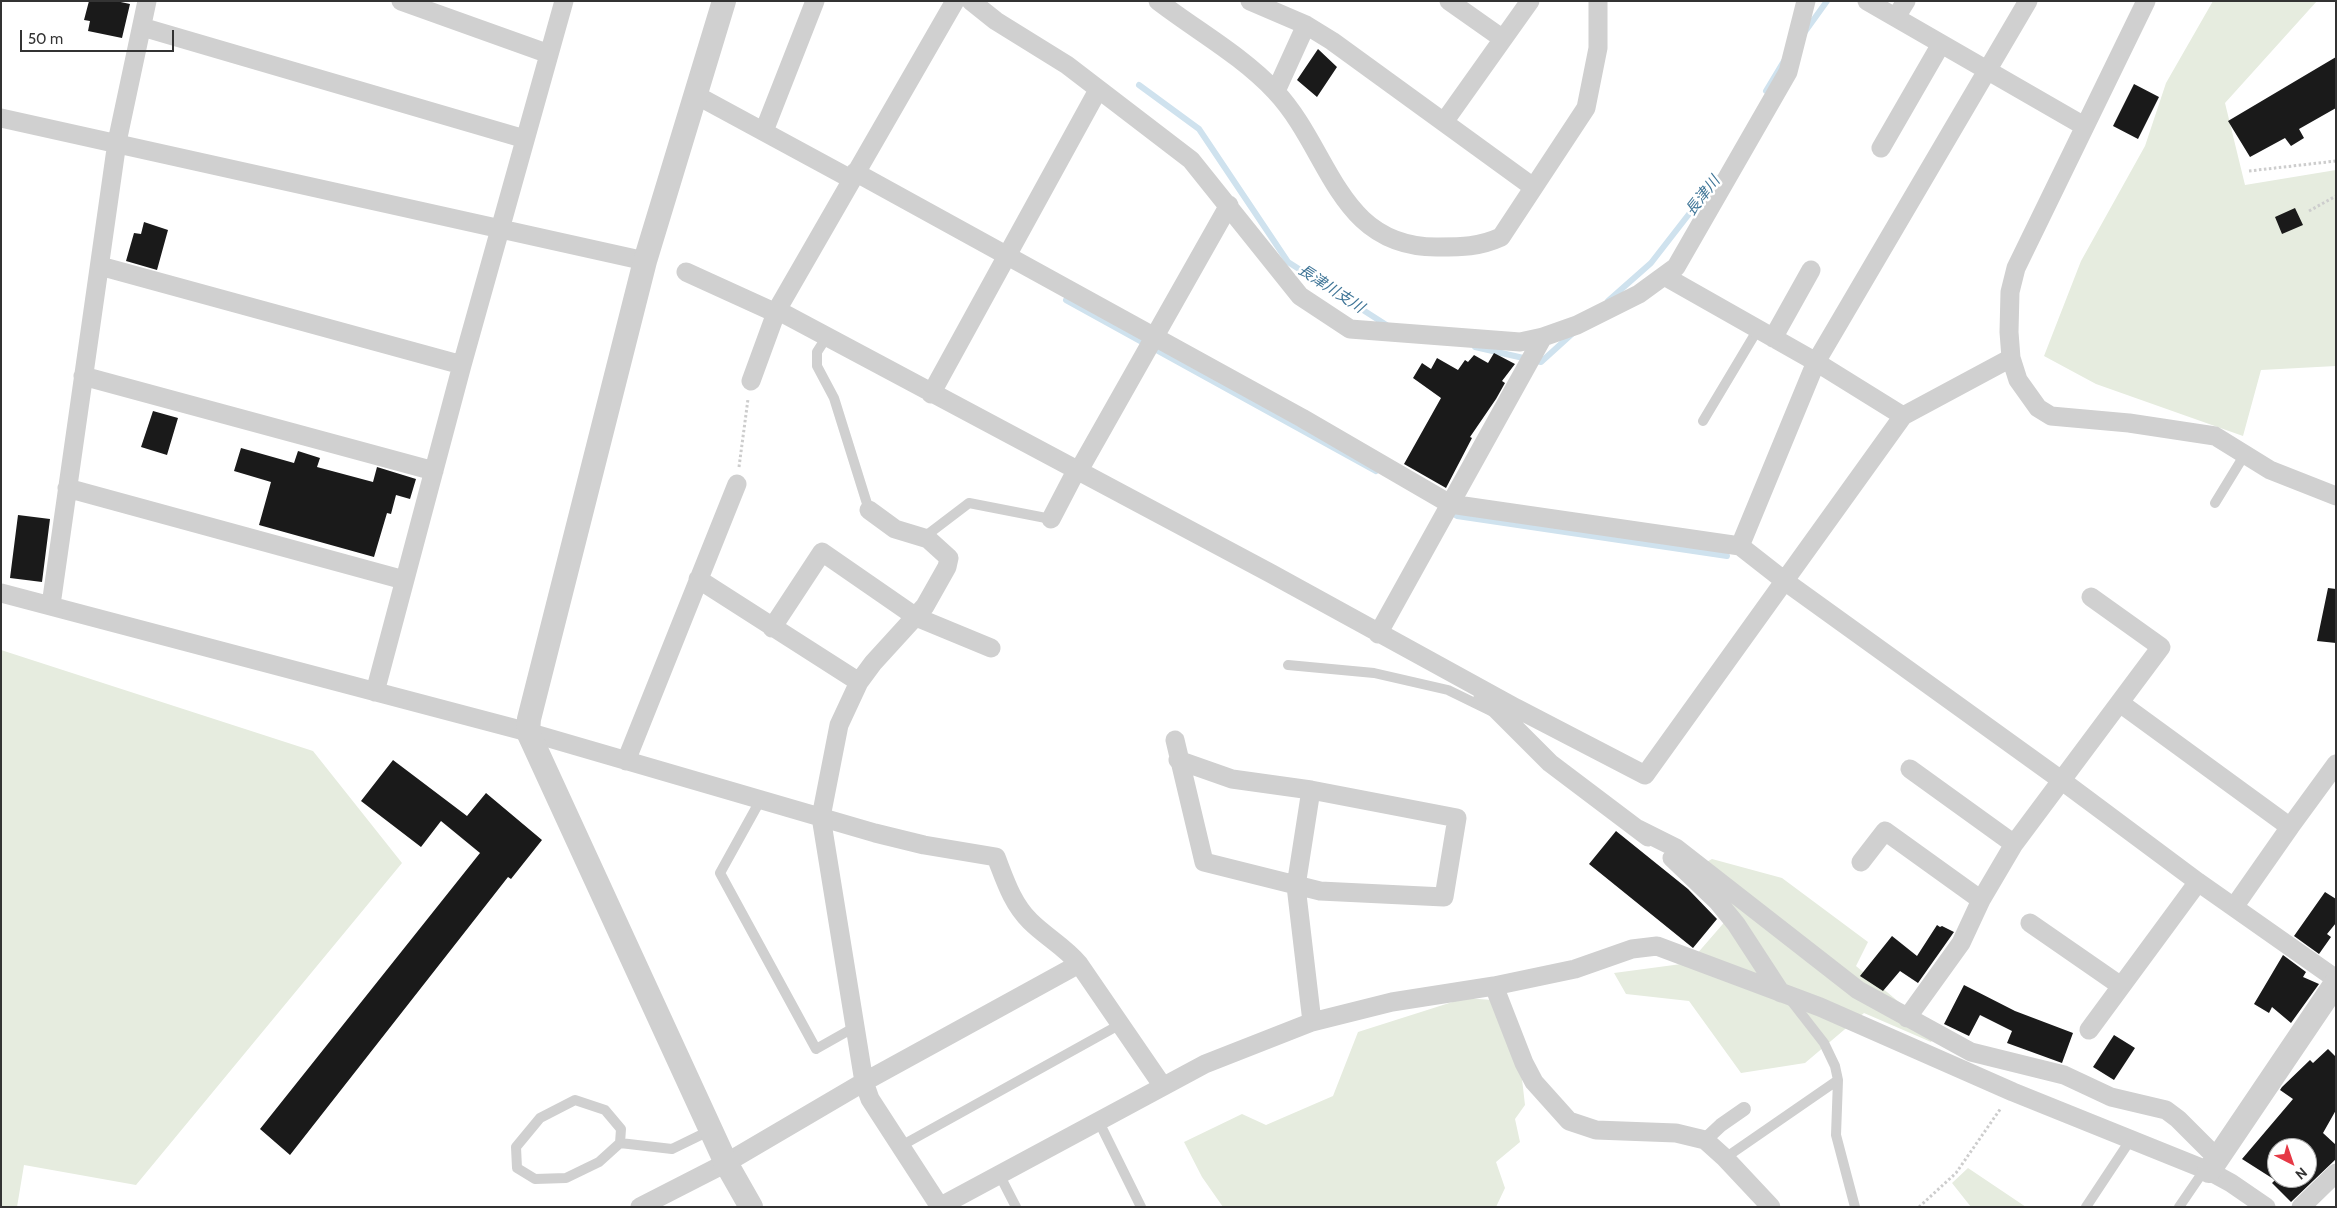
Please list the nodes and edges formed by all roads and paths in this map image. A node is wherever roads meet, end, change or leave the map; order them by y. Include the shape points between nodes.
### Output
1 (147, 1) edge
2 (401, 1) edge
3 (564, 1) edge
4 (724, 1) edge
5 (815, 1) edge
6 (955, 1) edge
7 (970, 1) edge
8 (1158, 1) edge
9 (1250, 1) edge
10 (1449, 1) edge
11 (1530, 1) edge
12 (1598, 1) edge
13 (1806, 1) edge
14 (1867, 1) edge
15 (1906, 1) edge
16 (2028, 1) edge
17 (2146, 1) edge
18 (1896, 18) junction
19 (1306, 25) junction
20 (142, 27) junction
21 (1503, 39) junction
22 (1941, 44) junction
23 (549, 54) junction
24 (1987, 71) junction
25 (1098, 90) junction
26 (1276, 91) junction
27 (696, 95) junction
28 (1, 118) edge
29 (1444, 122) junction
30 (2084, 126) junction
31 (764, 131) junction
32 (525, 139) junction
33 (117, 142) junction
34 (1881, 148) dead end
35 (2336, 161) edge
36 (2249, 171) dead end
37 (853, 175) junction
38 (1533, 188) junction
39 (2336, 196) edge
40 (1229, 205) junction
41 (2308, 211) dead end
42 (501, 229) junction
43 (1007, 256) junction
44 (645, 261) junction
45 (100, 266) junction
46 (1810, 270) dead end
47 (686, 272) dead end
48 (1666, 276) junction
49 (776, 312) junction
50 (1765, 333) junction
51 (1155, 336) junction
52 (1544, 337) junction
53 (826, 338) junction
54 (2011, 358) junction
55 (1816, 362) junction
56 (462, 365) junction
57 (83, 376) junction
58 (750, 381) joint
59 (932, 394) junction
60 (1903, 416) junction
61 (1703, 421) dead end
62 (2245, 454) junction
63 (434, 471) junction
64 (1077, 472) junction
65 (737, 484) joint
66 (68, 488) junction
67 (2336, 496) edge
68 (2215, 503) dead end
69 (1450, 504) junction
70 (869, 510) joint
71 (1051, 519) joint
72 (923, 538) junction
73 (1740, 546) junction
74 (404, 580) junction
75 (698, 580) junction
76 (1786, 582) junction
77 (1, 593) edge
78 (2091, 597) dead end
79 (51, 606) junction
80 (916, 617) junction
81 (772, 628) junction
82 (1378, 634) junction
83 (991, 648) dead end
84 (1288, 665) dead end
85 (859, 682) junction
86 (1470, 682) junction
87 (375, 692) junction
88 (2120, 703) junction
89 (1503, 716) junction
90 (528, 732) junction
91 (1175, 740) dead end
92 (1178, 760) junction
93 (626, 761) junction
94 (2336, 764) edge
95 (1910, 769) dead end
96 (2062, 780) junction
97 (1311, 790) junction
98 (761, 799) junction
99 (821, 818) junction
100 (2290, 827) junction
101 (1638, 828) junction
102 (2014, 844) junction
103 (1861, 862) dead end
104 (2198, 882) junction
105 (1296, 886) junction
106 (1980, 900) junction
107 (2234, 907) junction
108 (2030, 923) dead end
109 (1079, 964) junction
110 (2336, 981) edge
111 (1494, 986) junction
112 (2121, 986) junction
113 (1784, 994) junction
114 (1907, 1018) junction
115 (1312, 1022) junction
116 (1119, 1025) junction
117 (855, 1027) junction
118 (2089, 1030) dead end
119 (1838, 1080) junction
120 (864, 1082) junction
121 (1162, 1085) junction
122 (2013, 1092) junction
123 (1744, 1109) dead end
124 (1098, 1120) junction
125 (711, 1130) junction
126 (2131, 1139) junction
127 (1705, 1140) junction
128 (620, 1143) junction
129 (899, 1146) junction
130 (1725, 1158) junction
131 (726, 1163) junction
132 (2210, 1166) junction
133 (2336, 1173) edge
134 (999, 1174) junction
135 (640, 1207) edge
136 (751, 1207) edge
137 (939, 1207) edge
138 (1016, 1207) edge
139 (1141, 1207) edge
140 (1771, 1207) edge
141 (1855, 1207) edge
142 (1918, 1207) edge
143 (2086, 1207) edge
144 (2179, 1207) edge
145 (2266, 1207) edge
146 (2300, 1207) edge

1 - 20 street
2 - 23 street
3 - 23 street
4 - 27 street
5 - 31 street
6 - 37 street
7 - 25 street
8 - 26 street via 1243,61
9 - 19 street
10 - 21 street
11 - 21 street
12 - 38 street via 1598,48 1586,108
13 - 48 street via 1788,72 1676,267
14 - 18 street
15 - 18 street
16 - 24 street
17 - 30 street
18 - 22 street
19 - 26 street
19 - 29 street via 1332,40
20 - 32 street
20 - 33 street
21 - 29 street
22 - 24 street
22 - 34 street
23 - 32 street
24 - 30 street
24 - 55 street
25 - 40 street via 1192,160
25 - 43 street
26 - 38 street via 1344,198 1377,232 1392,240 1418,248 1484,245 1501,237
27 - 31 street
27 - 44 street
28 - 33 street
29 - 38 street
30 - 54 street via 2016,268 2010,292
31 - 37 street
32 - 42 street
33 - 42 street
33 - 45 street
35 - 36 path
37 - 43 street
37 - 49 street
39 - 41 path
40 - 51 street
40 - 52 street via 1300,296 1350,329 1520,342
42 - 44 street
42 - 56 street
43 - 51 street
43 - 59 street
44 - 90 street via 583,499
45 - 56 street
45 - 57 street
46 - 50 street
47 - 49 street
48 - 50 street
48 - 52 street via 1639,294 1578,325
49 - 53 street
49 - 58 street
50 - 55 street
50 - 61 lane
51 - 64 street
51 - 69 street
52 - 69 street
53 - 59 street
53 - 70 lane via 817,352 817,366 834,398
54 - 60 street
54 - 62 street via 2022,386 2038,408 2051,416 2215,436
55 - 60 street
55 - 73 street
56 - 63 street
57 - 63 street
57 - 66 street
58 - 65 path
59 - 64 street
60 - 76 street
62 - 67 street via 2270,470
62 - 68 lane
63 - 74 street
64 - 71 street
64 - 82 street via 1270,573
65 - 75 street
66 - 74 street
66 - 79 street
69 - 73 street
69 - 82 street
70 - 72 street via 895,529
71 - 72 lane via 969,503
72 - 80 street via 950,558
73 - 76 street
74 - 87 street
75 - 81 street
75 - 93 street
76 - 86 street via 1645,775
76 - 96 street
77 - 79 street
78 - 88 street via 2161,646
79 - 87 street
80 - 81 street via 822,552
80 - 83 street
80 - 85 street
81 - 85 street
82 - 86 street
84 - 89 lane via 1374,673 1448,690
85 - 99 street via 839,724
86 - 89 street
87 - 90 street
88 - 96 street
88 - 100 street
89 - 101 street via 1550,763
90 - 93 street
90 - 125 street
91 - 92 street
92 - 97 street via 1232,779
92 - 105 street via 1204,862
93 - 98 street
94 - 100 street
95 - 102 street
96 - 102 street
96 - 104 street
97 - 105 street
97 - 105 street via 1457,818 1444,897 1320,891
98 - 99 street
98 - 117 lane via 720,873 816,1049
99 - 109 street via 924,845 996,857 1011,896 1030,921 1068,951
99 - 117 street
100 - 107 street
101 - 113 street via 1718,902
101 - 114 street via 1676,848 1858,990
102 - 106 street
103 - 106 street via 1884,831
104 - 107 street
104 - 112 street
105 - 115 street
106 - 114 street via 1961,943
107 - 110 street
108 - 112 street
109 - 116 street
109 - 120 street
110 - 132 street
111 - 113 street via 1574,969 1632,948 1657,946
111 - 115 street via 1392,1002
111 - 127 street via 1534,1082 1569,1121 1596,1130 1676,1132
112 - 118 street
113 - 119 lane via 1824,1043
113 - 122 street
114 - 132 street via 1971,1052 2064,1075 2111,1097 2166,1110 2178,1119
115 - 121 street via 1205,1064
116 - 121 street
116 - 129 lane
117 - 120 street
119 - 130 lane
119 - 141 lane via 1836,1135
120 - 129 street via 870,1099
120 - 131 street
121 - 124 street
122 - 126 street
122 - 142 path via 1956,1173
123 - 127 street
124 - 134 street
124 - 139 lane
125 - 128 lane via 672,1149
125 - 131 street
126 - 132 street
126 - 143 lane
127 - 130 street
128 - 128 lane via 599,1162 566,1178 534,1179 517,1168 516,1146 540,1118 575,1100 605,1110 621,1129
129 - 137 street
130 - 140 street
131 - 135 street
131 - 136 street
132 - 144 lane
132 - 145 street
133 - 146 street
134 - 137 street
134 - 138 lane

